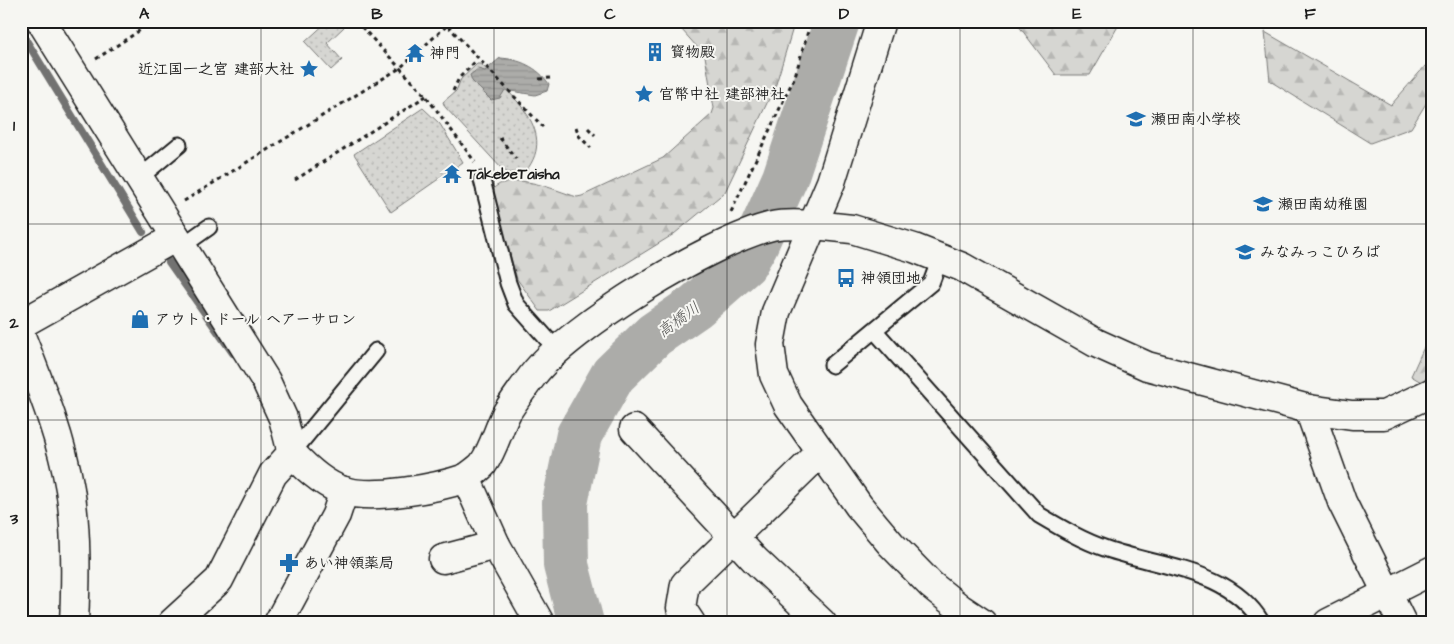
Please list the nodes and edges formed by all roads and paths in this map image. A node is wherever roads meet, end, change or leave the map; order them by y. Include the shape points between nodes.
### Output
1 (40, 21) edge
2 (356, 21) edge
3 (452, 21) edge
4 (811, 21) edge
5 (880, 21) edge
6 (448, 26) junction
7 (142, 29) dead end
8 (475, 62) dead end
9 (400, 68) junction
10 (72, 74) junction
11 (550, 78) dead end
12 (538, 79) dead end
13 (453, 91) dead end
14 (426, 96) junction
15 (543, 127) dead end
16 (576, 127) dead end
17 (588, 128) dead end
18 (594, 135) dead end
19 (500, 138) dead end
20 (179, 145) dead end
21 (590, 148) dead end
22 (516, 159) dead end
23 (139, 178) junction
24 (296, 180) dead end
25 (482, 180) joint
26 (804, 225) junction
27 (209, 227) dead end
28 (174, 232) junction
29 (719, 247) junction
30 (940, 259) junction
31 (21, 324) edge
32 (875, 331) junction
33 (21, 336) edge
34 (557, 350) junction
35 (376, 351) dead end
36 (832, 366) dead end
37 (1433, 392) edge
38 (1309, 409) junction
39 (634, 429) dead end
40 (820, 452) junction
41 (292, 453) junction
42 (466, 478) junction
43 (344, 491) junction
44 (734, 537) junction
45 (496, 546) junction
46 (443, 559) dead end
47 (1433, 570) edge
48 (1387, 592) junction
49 (74, 623) edge
50 (172, 623) edge
51 (278, 623) edge
52 (540, 623) edge
53 (691, 623) edge
54 (822, 623) edge
55 (982, 623) edge
56 (1262, 623) edge
57 (1328, 623) edge
58 (1402, 623) edge

1 - 10 street
2 - 9 path
3 - 6 path
4 - 29 path via 795,76
5 - 26 street via 831,182
6 - 9 path
6 - 15 path
7 - 10 path
8 - 13 path via 459,78
9 - 14 path
9 - 28 path
10 - 23 street
11 - 12 path
14 - 24 path
14 - 25 path via 474,160
16 - 21 path
17 - 18 path
19 - 22 path
20 - 23 lane
23 - 28 street
25 - 34 lane via 516,304
26 - 29 street via 774,226
26 - 30 street via 852,229
26 - 40 street via 776,312 770,344 774,374 788,404
27 - 28 lane
28 - 31 street
28 - 41 street via 266,381 283,418
29 - 34 street via 636,294 575,334
30 - 32 lane via 931,283
30 - 38 street via 962,267 1096,343 1147,366
32 - 36 lane
32 - 56 lane via 1039,515 1107,549 1215,580 1237,592
33 - 49 street via 60,444 70,490
34 - 42 street via 520,391 482,465
35 - 41 lane
37 - 38 street via 1384,415 1352,415
38 - 48 street via 1342,502
39 - 44 street
40 - 44 street
40 - 55 street via 891,544 931,585
41 - 43 street via 304,466
41 - 50 street via 273,474 219,580
42 - 43 street via 449,484 373,495
42 - 45 street
43 - 51 street via 336,515
44 - 53 street via 686,584 681,608
44 - 54 street
45 - 46 street
45 - 52 street
47 - 48 street
48 - 57 street
48 - 58 street

